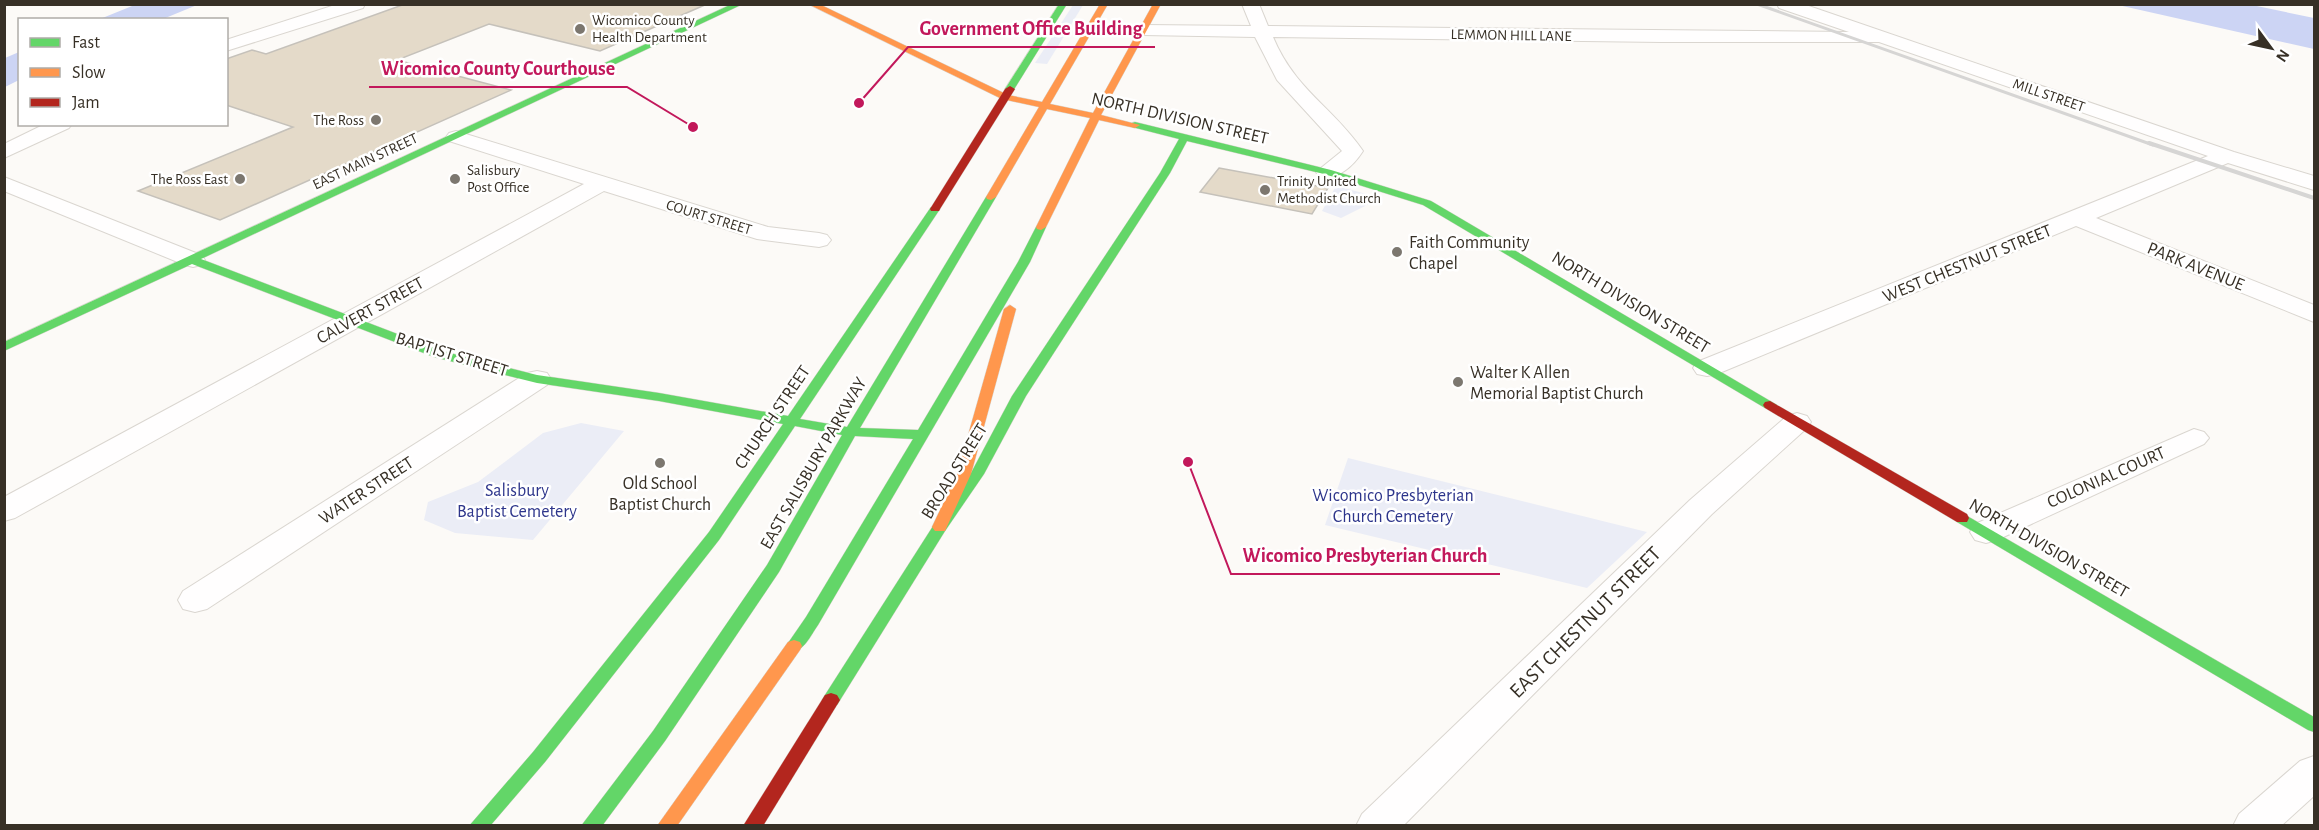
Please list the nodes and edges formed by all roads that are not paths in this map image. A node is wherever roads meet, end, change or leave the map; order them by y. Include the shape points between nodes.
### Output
1 (357, 4) edge
2 (739, 4) edge
3 (812, 4) edge
4 (1064, 4) edge
5 (1104, 4) edge
6 (1157, 4) edge
7 (1250, 4) edge
8 (1785, 4) edge
9 (1143, 30) junction
10 (1263, 31) junction
11 (1880, 37) junction
12 (230, 45) edge
13 (1005, 98) junction
14 (1046, 106) junction
15 (1096, 116) junction
16 (58, 126) edge
17 (1185, 136) junction
18 (456, 137) junction
19 (4, 152) edge
20 (2227, 156) junction
21 (1327, 172) junction
22 (4, 183) edge
23 (602, 183) junction
24 (2314, 183) edge
25 (2077, 218) junction
26 (819, 240) dead end
27 (193, 260) junction
28 (1024, 262) junction
29 (2314, 314) edge
30 (352, 320) junction
31 (4, 347) edge
32 (1707, 368) junction
33 (537, 379) junction
34 (792, 420) junction
35 (1797, 422) junction
36 (851, 432) junction
37 (923, 435) junction
38 (2194, 438) dead end
39 (4, 511) edge
40 (940, 527) junction
41 (1986, 532) junction
42 (195, 600) dead end
43 (2314, 725) edge
44 (2314, 772) edge
45 (478, 825) edge
46 (590, 825) edge
47 (666, 825) edge
48 (752, 825) edge
49 (1376, 825) edge
50 (2253, 825) edge

1 - 12 street
2 - 18 street, EAST MAIN STREET
3 - 13 street, NORTH DIVISION STREET
4 - 13 street, CHURCH STREET
5 - 14 street, EAST SALISBURY PARKWAY
6 - 9 street
7 - 10 street
8 - 11 street, MILL STREET
9 - 10 street, LEMMON HILL LANE
9 - 15 street
10 - 11 street, LEMMON HILL LANE
10 - 21 street via 1283,75 1353,151
11 - 20 street, MILL STREET
13 - 14 street, NORTH DIVISION STREET
13 - 34 street, CHURCH STREET
14 - 15 street, NORTH DIVISION STREET
14 - 36 street, EAST SALISBURY PARKWAY
15 - 17 street, NORTH DIVISION STREET
15 - 28 street
16 - 19 street
17 - 21 street, NORTH DIVISION STREET
17 - 40 street, BROAD STREET via 1165,173 1019,396 977,474
18 - 23 street
18 - 27 street, EAST MAIN STREET
20 - 24 street, MILL STREET
20 - 25 street, WEST CHESTNUT STREET
21 - 32 street, NORTH DIVISION STREET via 1427,203
22 - 27 street, BAPTIST STREET
23 - 26 street, COURT STREET via 765,234
23 - 30 street, CALVERT STREET
25 - 29 street, PARK AVENUE
25 - 32 street, WEST CHESTNUT STREET
27 - 30 street, BAPTIST STREET
27 - 31 street, EAST MAIN STREET
28 - 37 street
28 - 40 street via 964,474
30 - 33 street, BAPTIST STREET via 438,354
30 - 39 street, CALVERT STREET
32 - 35 street, NORTH DIVISION STREET
33 - 34 street, BAPTIST STREET
33 - 42 street, WATER STREET
34 - 36 street, BAPTIST STREET
34 - 45 street, CHURCH STREET via 714,536 539,757
35 - 41 street, NORTH DIVISION STREET
35 - 49 street, EAST CHESTNUT STREET via 1701,507
36 - 37 street, BAPTIST STREET
36 - 46 street, EAST SALISBURY PARKWAY via 772,568 659,736
37 - 47 street via 812,621
38 - 41 street, COLONIAL COURT
40 - 48 street, BROAD STREET
41 - 43 street, NORTH DIVISION STREET
44 - 50 street

